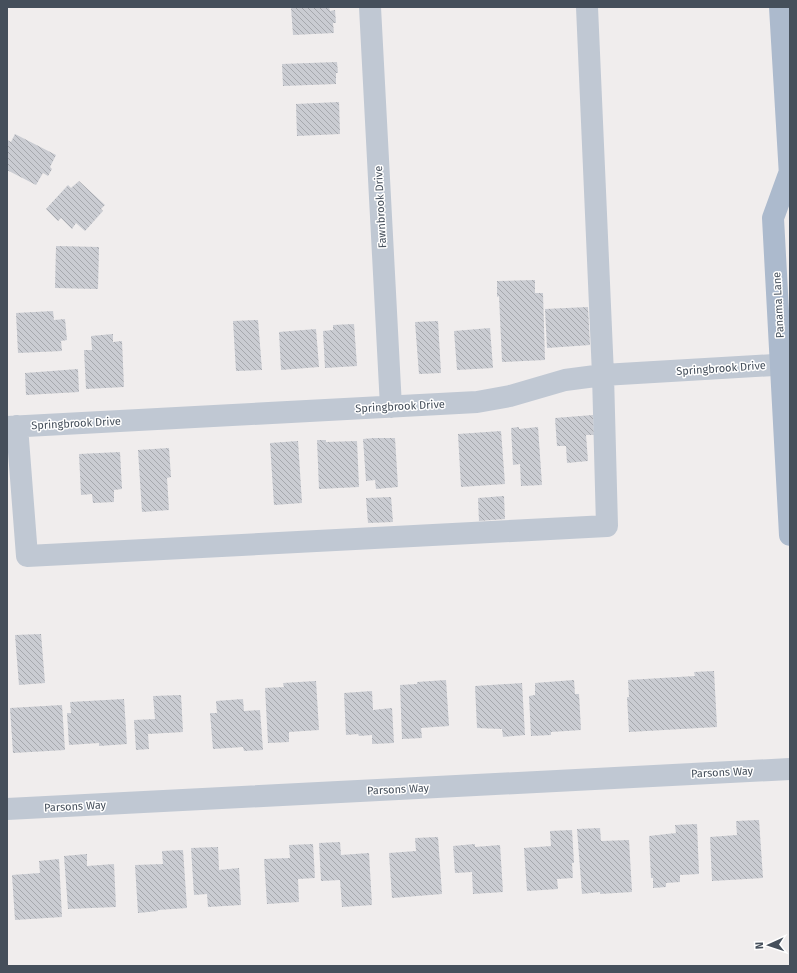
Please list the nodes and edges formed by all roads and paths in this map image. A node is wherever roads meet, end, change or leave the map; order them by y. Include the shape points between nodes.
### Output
1 (370, 7) edge
2 (587, 7) edge
3 (780, 7) edge
4 (790, 174) edge
5 (785, 364) edge
6 (603, 375) junction
7 (391, 407) junction
8 (12, 427) edge
9 (790, 535) edge
10 (790, 769) edge
11 (7, 809) edge

1 - 7 street, Fawnbrook Drive
2 - 6 street
3 - 4 main road, Panama Lane
4 - 5 main road, Panama Lane via 773,218
5 - 6 street, Springbrook Drive
5 - 9 main road, Panama Lane
6 - 7 street, Springbrook Drive via 565,380 510,396 477,402
6 - 8 street via 608,526 27,556
7 - 8 street, Springbrook Drive
10 - 11 street, Parsons Way

